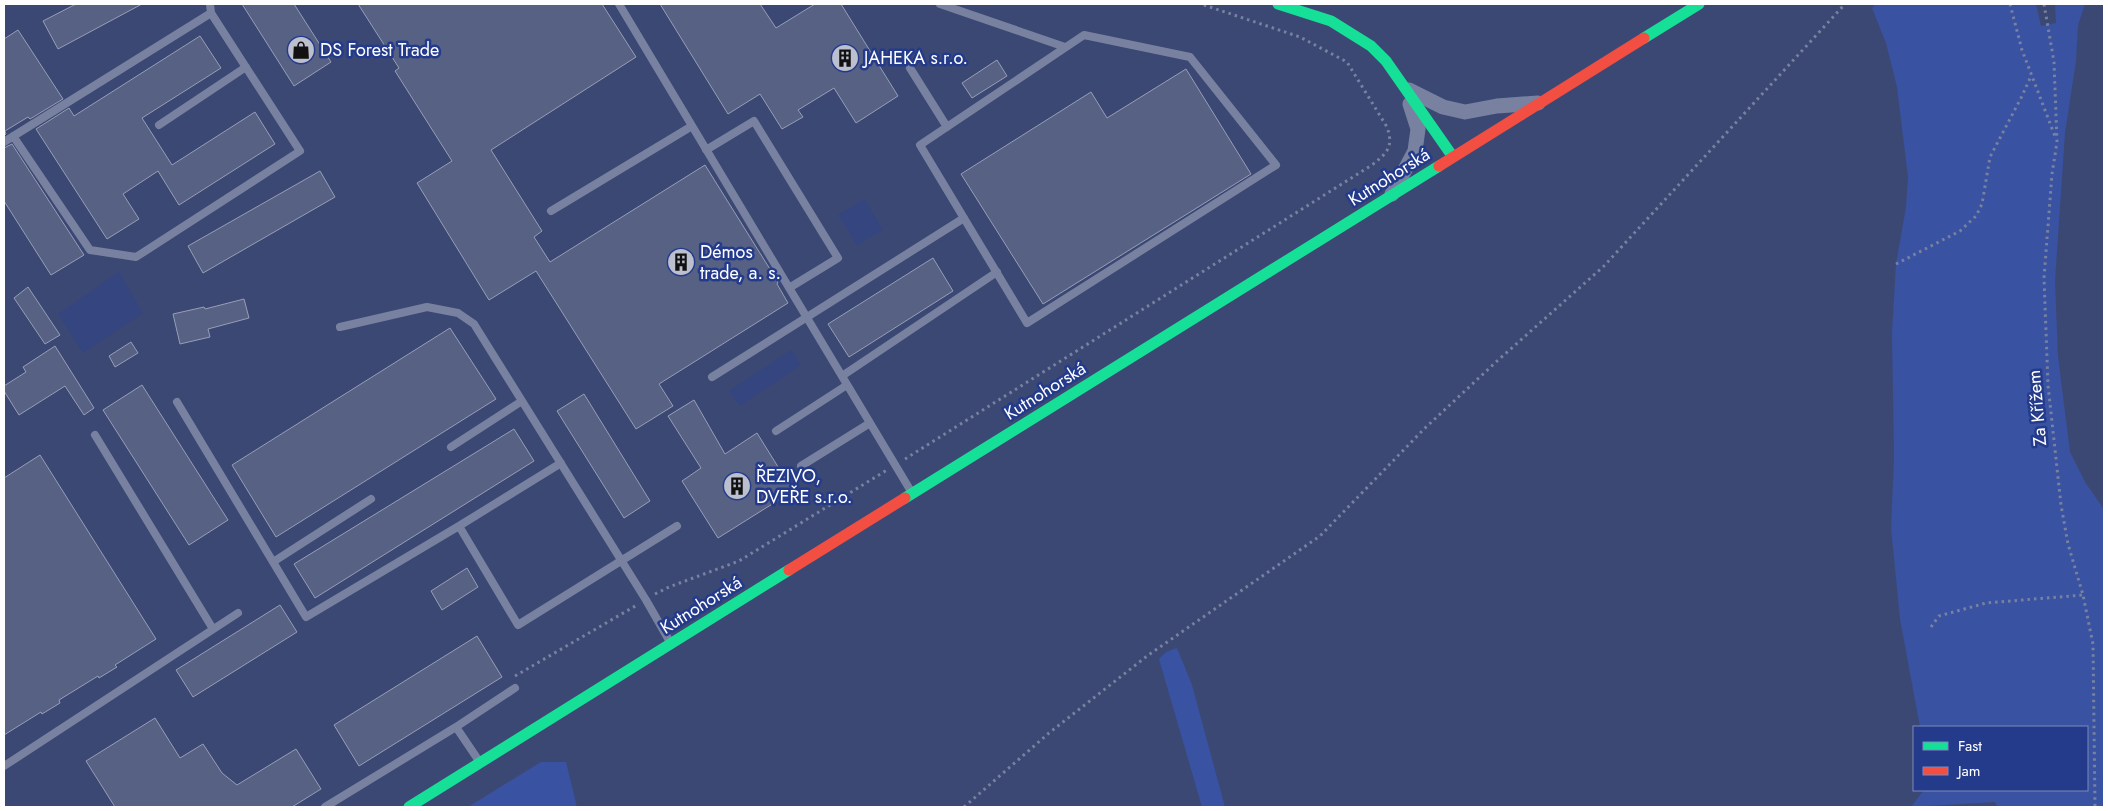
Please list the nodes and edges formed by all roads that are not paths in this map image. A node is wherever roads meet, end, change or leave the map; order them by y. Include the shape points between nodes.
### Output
1 (210, 4) edge
2 (619, 4) edge
3 (940, 4) edge
4 (1278, 4) edge
5 (1699, 4) edge
6 (211, 13) junction
7 (1065, 47) junction
8 (246, 67) junction
9 (910, 68) dead end
10 (1405, 88) junction
11 (1541, 102) junction
12 (159, 125) dead end
13 (692, 126) junction
14 (947, 127) junction
15 (13, 136) junction
16 (4, 142) edge
17 (706, 150) junction
18 (1453, 157) junction
19 (1390, 196) junction
20 (550, 212) dead end
21 (964, 218) junction
22 (997, 272) junction
23 (789, 288) junction
24 (806, 317) junction
25 (340, 327) dead end
26 (842, 376) junction
27 (712, 377) dead end
28 (847, 385) junction
29 (522, 401) junction
30 (177, 402) dead end
31 (870, 423) junction
32 (776, 431) dead end
33 (95, 435) dead end
34 (451, 447) dead end
35 (561, 463) junction
36 (800, 466) dead end
37 (912, 494) junction
38 (371, 499) dead end
39 (459, 526) junction
40 (677, 526) dead end
41 (621, 561) junction
42 (273, 562) junction
43 (238, 613) dead end
44 (213, 629) junction
45 (671, 644) junction
46 (515, 688) road end
47 (456, 727) junction
48 (480, 763) junction
49 (4, 766) edge
50 (339, 799) junction
51 (325, 807) edge
52 (344, 807) edge
53 (408, 807) edge

1 - 6 lane
2 - 13 lane
3 - 7 lane
4 - 10 main road via 1331,21 1371,46
5 - 11 main road, Kutnohorská
6 - 8 lane
6 - 15 lane
7 - 14 lane
7 - 22 lane via 1084,35 1190,57 1276,165 1027,323
8 - 12 lane
8 - 15 lane via 300,151 136,257 90,250
9 - 14 lane
10 - 11 street via 1443,107 1465,112
10 - 18 main road
10 - 19 street via 1418,129 1415,151
11 - 18 main road, Kutnohorská
13 - 17 lane
13 - 20 lane
14 - 21 lane via 920,145
15 - 16 lane
17 - 23 lane
17 - 23 lane via 754,121 838,258
18 - 19 main road, Kutnohorská
19 - 37 main road, Kutnohorská
21 - 22 lane
21 - 24 lane
22 - 26 lane
23 - 24 lane
24 - 26 lane
24 - 27 lane
25 - 29 lane via 427,307 458,314 474,324
26 - 28 lane
28 - 31 lane
28 - 32 lane
29 - 34 lane
29 - 35 lane
30 - 42 lane
31 - 36 lane
31 - 37 lane
33 - 44 lane
35 - 39 lane
35 - 41 lane
37 - 45 main road, Kutnohorská
38 - 42 lane
39 - 41 lane via 518,625
39 - 42 lane via 306,617
40 - 41 lane
41 - 45 lane
43 - 44 lane
44 - 49 lane
45 - 48 main road, Kutnohorská
46 - 47 lane
47 - 48 lane
47 - 50 lane
48 - 53 main road, Kutnohorská
50 - 51 lane
50 - 52 lane

